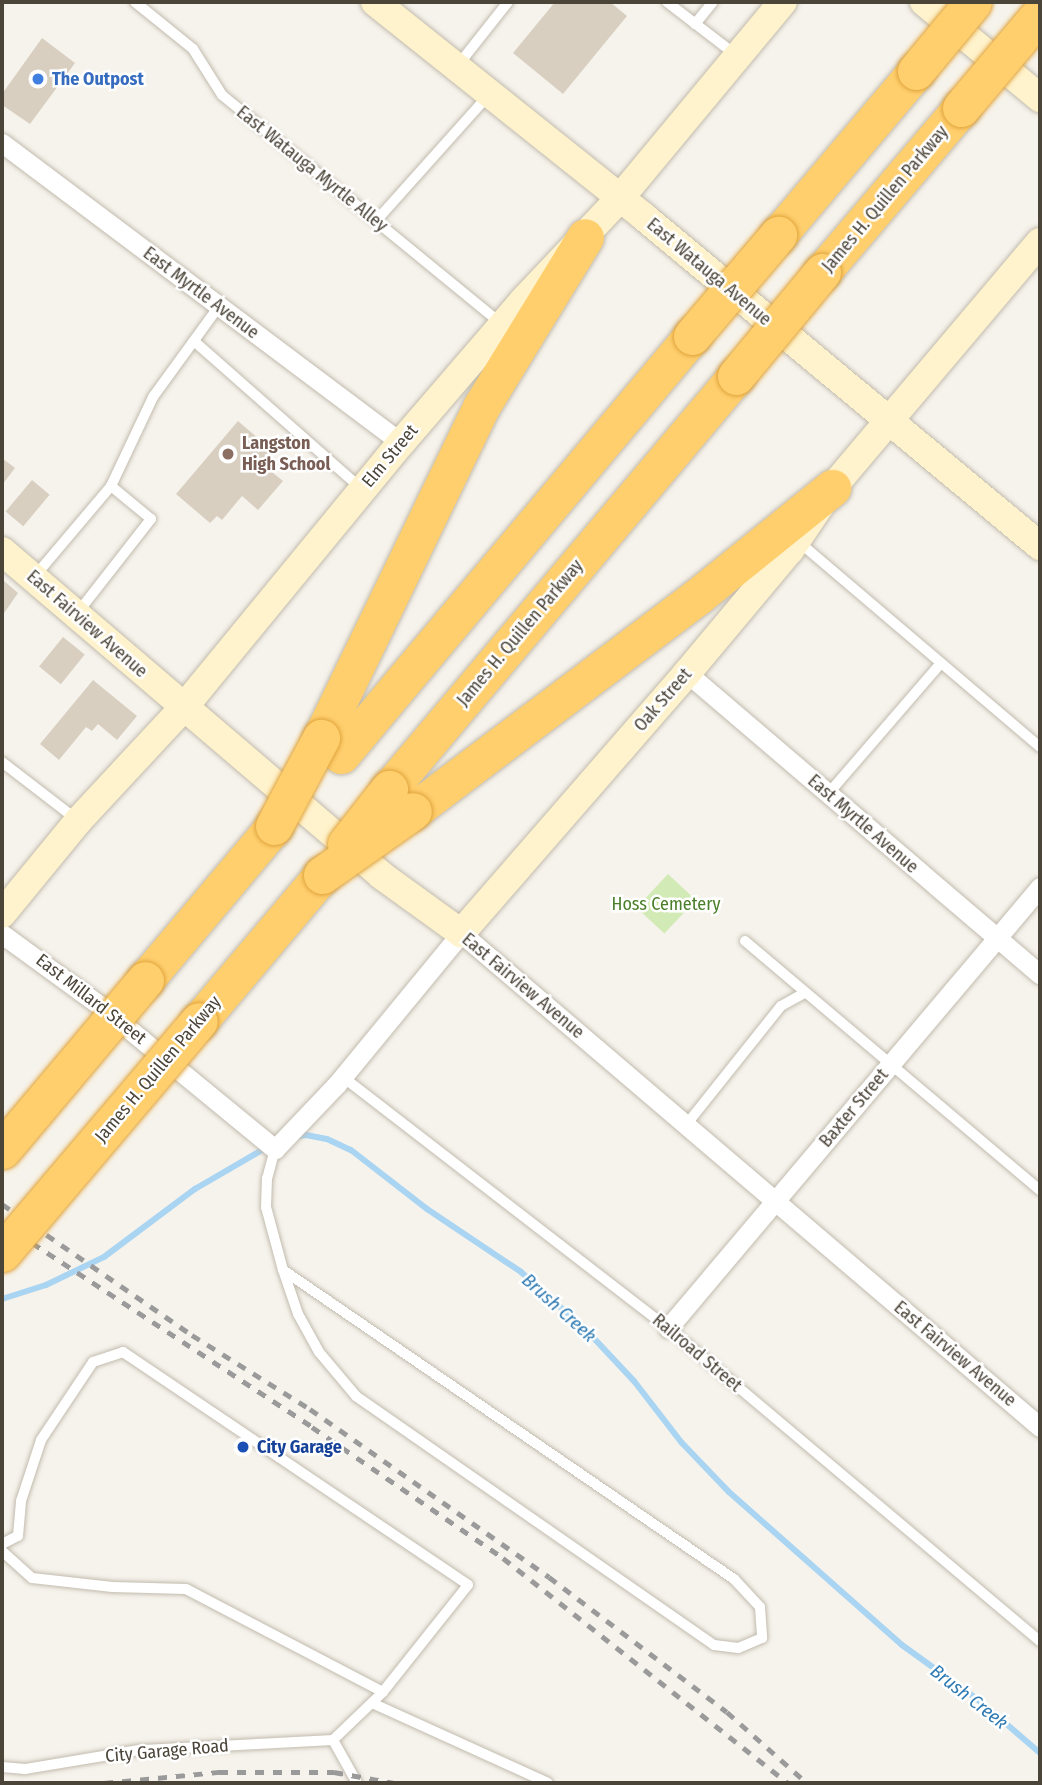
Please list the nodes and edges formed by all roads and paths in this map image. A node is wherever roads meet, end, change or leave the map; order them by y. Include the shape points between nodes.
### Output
1 (135, 2) edge
2 (375, 2) edge
3 (508, 2) edge
4 (667, 2) edge
5 (713, 2) edge
6 (783, 2) edge
7 (924, 2) edge
8 (974, 2) edge
9 (1040, 14) edge
10 (695, 23) junction
11 (738, 56) junction
12 (457, 68) junction
13 (490, 94) junction
14 (1040, 98) edge
15 (2, 143) edge
16 (620, 198) junction
17 (376, 221) junction
18 (585, 237) junction
19 (1040, 242) edge
20 (219, 306) junction
21 (503, 326) junction
22 (194, 341) junction
23 (891, 420) junction
24 (401, 443) junction
25 (111, 486) junction
26 (832, 488) junction
27 (363, 489) junction
28 (796, 540) junction
29 (1040, 546) edge
30 (2, 551) edge
31 (33, 578) junction
32 (76, 614) junction
33 (941, 663) junction
34 (687, 673) junction
35 (184, 706) junction
36 (331, 747) junction
37 (1040, 747) edge
38 (2, 762) edge
39 (828, 794) junction
40 (401, 800) junction
41 (79, 821) junction
42 (1040, 887) edge
43 (2, 914) edge
44 (461, 933) junction
45 (2, 934) edge
46 (997, 938) junction
47 (745, 941) dead end
48 (1040, 974) edge
49 (804, 993) junction
50 (891, 1064) junction
51 (343, 1077) junction
52 (686, 1125) junction
53 (275, 1149) junction
54 (2, 1150) edge
55 (1040, 1190) edge
56 (775, 1201) junction
57 (2, 1253) edge
58 (283, 1270) junction
59 (668, 1328) junction
60 (1040, 1426) edge
61 (2, 1544) edge
62 (2, 1551) edge
63 (1040, 1642) edge
64 (383, 1692) junction
65 (372, 1703) junction
66 (333, 1740) junction
67 (2, 1767) edge
68 (357, 1783) edge
69 (548, 1783) edge

1 - 17 lane, East Watauga Myrtle Alley via 193,49 222,95
2 - 12 street, East Watauga Avenue
3 - 12 lane
4 - 10 lane
5 - 10 lane
6 - 11 street, Elm Street
7 - 14 street
8 - 36 highway, bridge via 692,336
9 - 40 highway, James H. Quillen Parkway, bridge via 736,376
10 - 11 lane
11 - 16 street, Elm Street
12 - 13 street, East Watauga Avenue
13 - 16 street, East Watauga Avenue
13 - 17 lane
15 - 20 street, East Myrtle Avenue
16 - 18 street, Elm Street
16 - 23 street, East Watauga Avenue
17 - 21 lane, East Watauga Myrtle Alley
18 - 21 street, Elm Street
18 - 36 highway via 481,407
19 - 23 street, Oak Street
20 - 22 lane
20 - 24 street, East Myrtle Avenue
21 - 24 street, Elm Street
22 - 25 lane via 153,397
22 - 27 lane
23 - 26 street, Oak Street
23 - 29 street, East Watauga Avenue
24 - 27 street, Elm Street
25 - 31 lane
25 - 32 lane via 151,519
26 - 28 street, Oak Street
26 - 40 highway via 697,597
27 - 35 street, Elm Street
28 - 33 lane
28 - 34 street, Oak Street
30 - 31 street, East Fairview Avenue
31 - 32 street, East Fairview Avenue
32 - 35 street, East Fairview Avenue
33 - 37 lane
33 - 39 lane
34 - 39 street, East Myrtle Avenue
34 - 44 street, Oak Street
35 - 41 street, Elm Street
35 - 44 street, East Fairview Avenue via 381,875
36 - 54 highway, bridge via 309,794 264,837
38 - 41 lane
39 - 46 street, East Myrtle Avenue
40 - 57 highway, James H. Quillen Parkway, bridge via 314,884
41 - 43 street, Elm Street
42 - 46 street, Baxter Street
44 - 51 street, Oak Street
44 - 52 street, East Fairview Avenue
45 - 53 street, East Millard Street via 102,1007
46 - 48 street, East Myrtle Avenue
46 - 50 street, Baxter Street
47 - 49 lane
49 - 50 lane
49 - 52 lane via 781,1006
50 - 55 lane
50 - 56 street, Baxter Street
51 - 53 street, Oak Street
51 - 59 lane, Railroad Street
52 - 56 street, East Fairview Avenue
53 - 58 lane via 267,1178 267,1207
56 - 59 street, Baxter Street
56 - 60 street, East Fairview Avenue
58 - 58 lane via 734,1579 760,1607 762,1638 738,1648 714,1645 356,1396 319,1352 298,1314
59 - 63 lane, Railroad Street
61 - 64 lane via 18,1536 21,1501 41,1440 93,1362 123,1352 468,1585
62 - 64 lane via 32,1578 186,1589
64 - 65 lane
65 - 66 lane
65 - 69 lane
66 - 67 lane, City Garage Road via 139,1750 25,1769
66 - 68 lane

